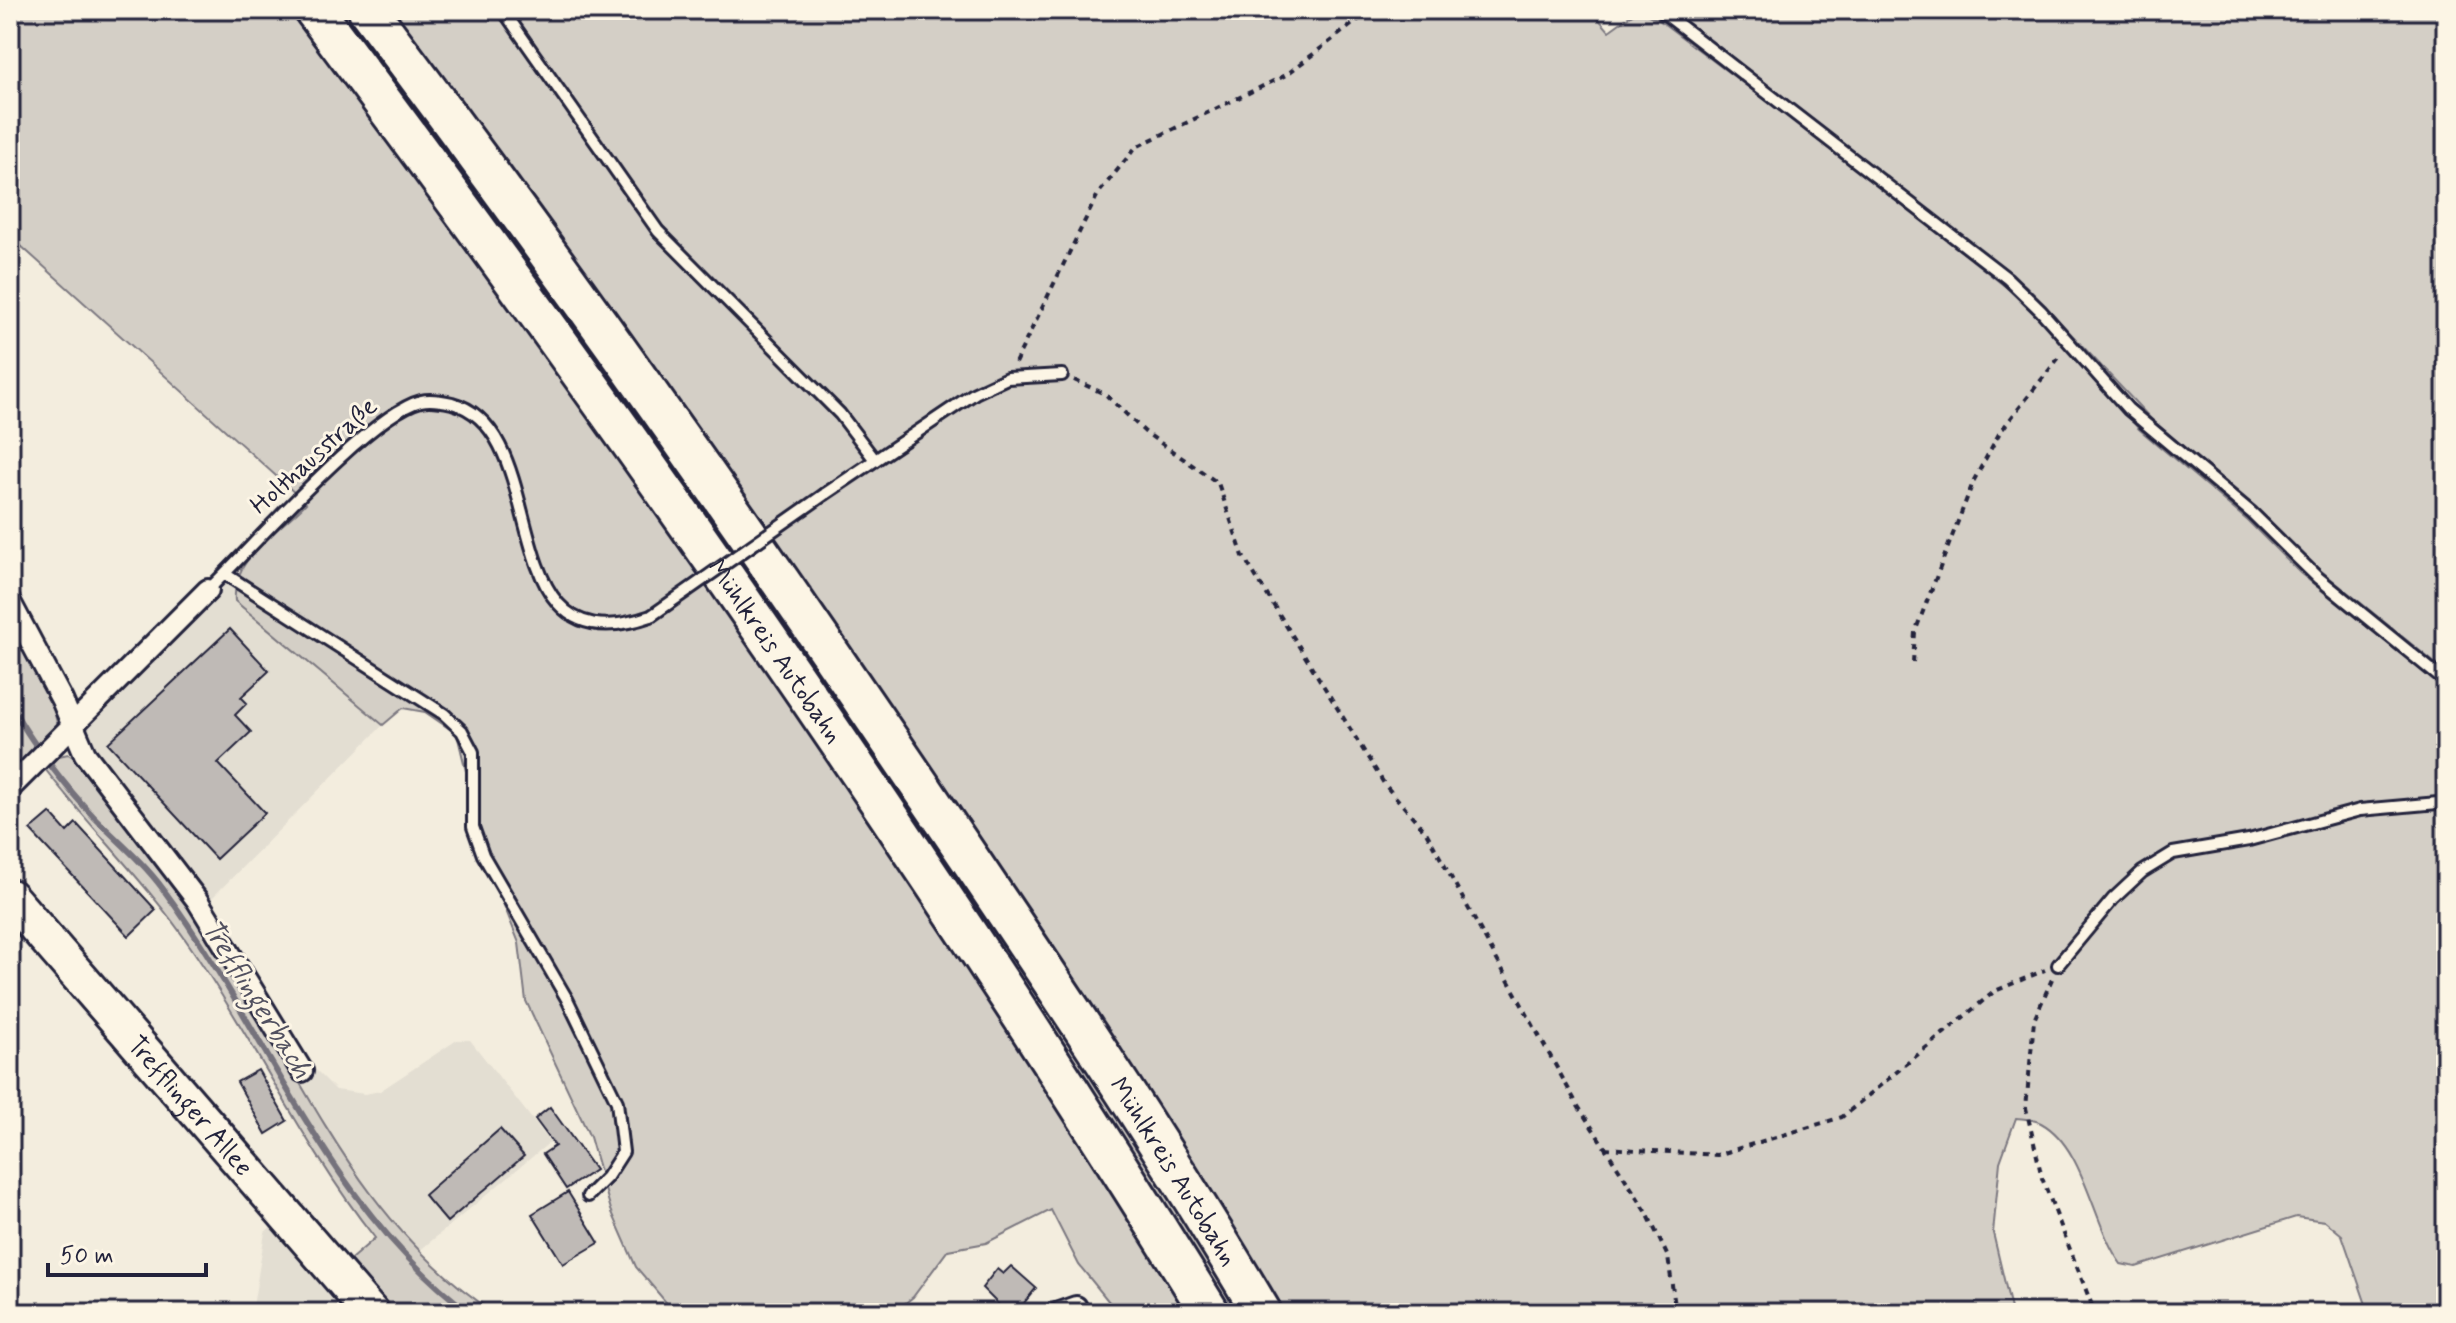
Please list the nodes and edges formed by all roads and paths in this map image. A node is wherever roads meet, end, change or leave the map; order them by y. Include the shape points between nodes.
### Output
1 (314, 10) edge
2 (368, 10) edge
3 (503, 10) edge
4 (1371, 10) edge
5 (1660, 10) edge
6 (2070, 344) junction
7 (1062, 375) joint
8 (1007, 378) junction
9 (875, 460) junction
10 (225, 574) junction
11 (208, 590) joint
12 (10, 602) edge
13 (1913, 662) dead end
14 (2446, 682) edge
15 (73, 725) junction
16 (10, 788) edge
17 (2446, 799) edge
18 (10, 897) edge
19 (2058, 965) junction
20 (302, 1071) dead end
21 (1605, 1148) junction
22 (588, 1196) dead end
23 (371, 1313) edge
24 (1210, 1313) edge
25 (1262, 1313) edge
26 (1676, 1313) edge
27 (2095, 1313) edge

1 - 24 highway, Mühlkreis Autobahn via 797,682 978,949
2 - 25 highway, Mühlkreis Autobahn via 630,368 882,728 1118,1083
3 - 9 lane via 658,231 840,414
4 - 8 path via 1286,75 1136,147 1098,194
5 - 6 lane via 2007,278
6 - 13 path via 2000,432 1974,480 1915,632
6 - 14 lane via 2128,409 2252,513 2317,577
7 - 8 lane
7 - 21 path via 1105,394 1145,432 1218,483 1243,556 1385,785 1426,832
8 - 9 lane, Holthausstraße via 975,393
9 - 10 lane, Holthausstraße, bridge via 651,616 628,624 603,624 580,618 559,603 533,560 506,456 492,432 453,403 424,400 384,422
10 - 11 lane, Holthausstraße
10 - 22 lane via 444,714 462,731 473,752 473,827 483,855 567,999 617,1102 623,1152
11 - 15 street, Holthausstraße
12 - 15 street
15 - 16 street, Holthausstraße
15 - 20 street via 85,754 228,946
17 - 19 lane via 2360,810 2249,840 2173,853 2113,899
18 - 23 main road, Trefflinger Allee
19 - 21 path via 1995,991 1842,1117 1717,1155
19 - 27 path via 2034,1020 2026,1108 2042,1178
21 - 26 path via 1668,1257

